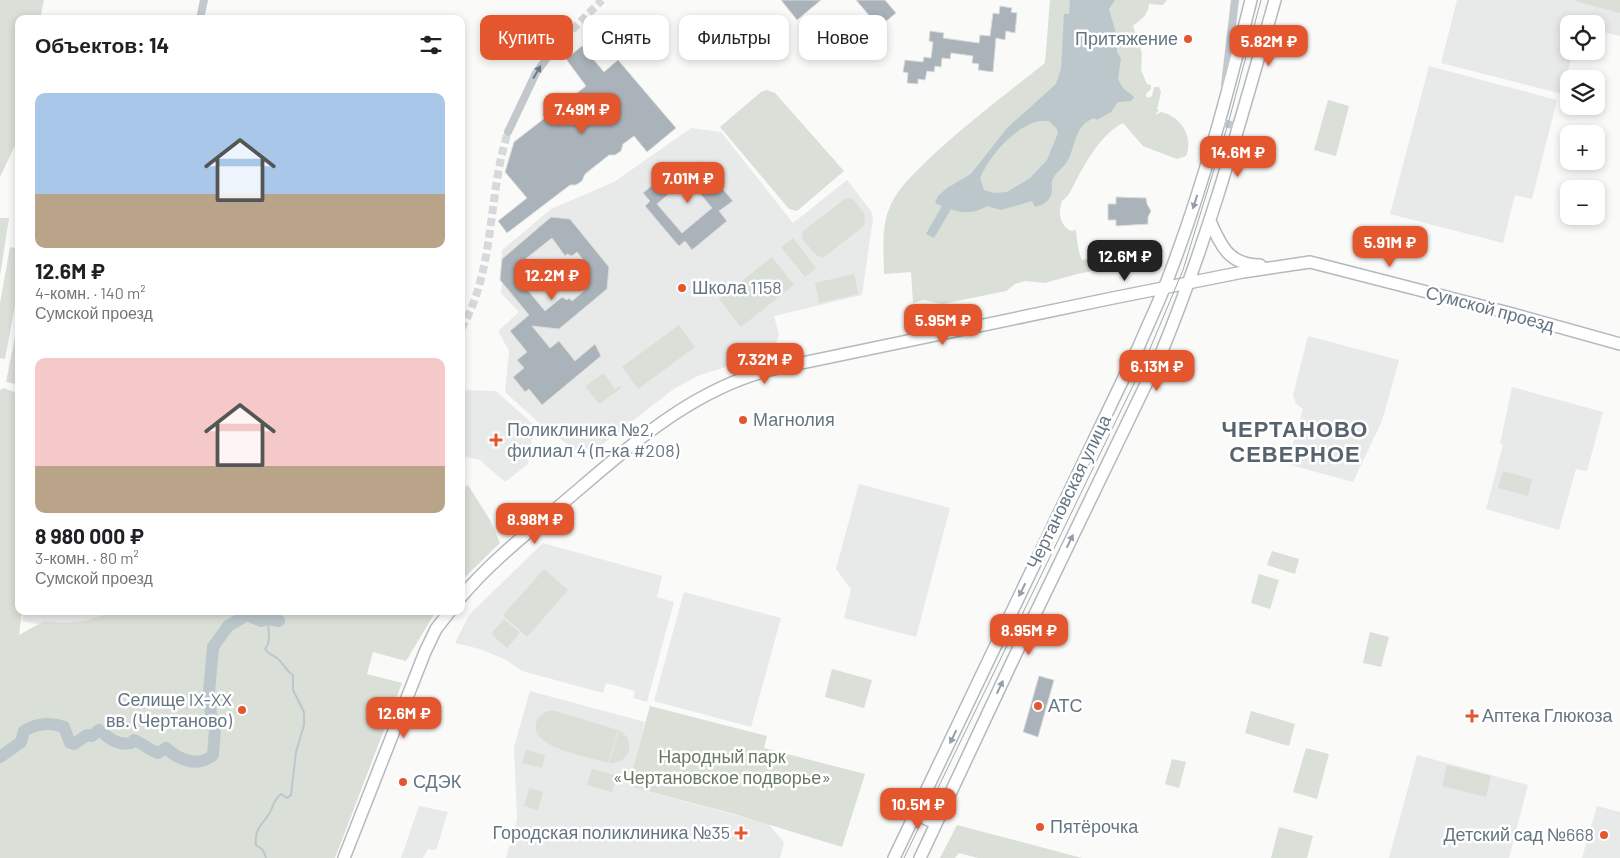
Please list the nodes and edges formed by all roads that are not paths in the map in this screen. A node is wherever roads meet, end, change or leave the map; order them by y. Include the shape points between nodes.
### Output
1 (204, 0) edge
2 (1235, 0) edge
3 (1251, 0) edge
4 (1275, 0) edge
5 (201, 15) edge
6 (546, 60) edge
7 (1222, 117) junction
8 (1239, 127) junction
9 (508, 132) tunnel mouth
10 (1210, 221) junction
11 (1284, 265) junction
12 (1189, 283) junction
13 (1164, 288) junction
14 (1620, 344) edge
15 (465, 593) edge
16 (447, 615) edge
17 (920, 805) junction
18 (938, 818) junction
19 (902, 843) junction
20 (921, 856) edge
21 (344, 858) edge
22 (894, 858) edge

1 - 5 street
2 - 7 street
3 - 7 main road, Чертановская улица
4 - 8 main road, Чертановская улица
9 -> 6 street
7 - 8 street
7 -> 13 main road, Чертановская улица
8 - 10 main road, Чертановская улица
10 - 11 main road via 1220,244 1234,258 1255,265
10 - 12 main road, Чертановская улица
11 - 12 main road, Сумской проезд
11 - 14 main road, Сумской проезд via 1310,262 1325,265
12 - 13 main road, Сумской проезд
18 -> 12 main road, Чертановская улица via 1162,351
13 - 15 main road, Сумской проезд via 765,371 721,388 647,432 500,557
13 -> 17 main road, Чертановская улица
16 - 21 main road via 425,652
17 - 18 main road via 924,818 931,821
17 - 19 main road, Чертановская улица
18 - 20 main road, Чертановская улица
19 - 20 main road via 916,844 920,847
19 - 22 main road, Чертановская улица

